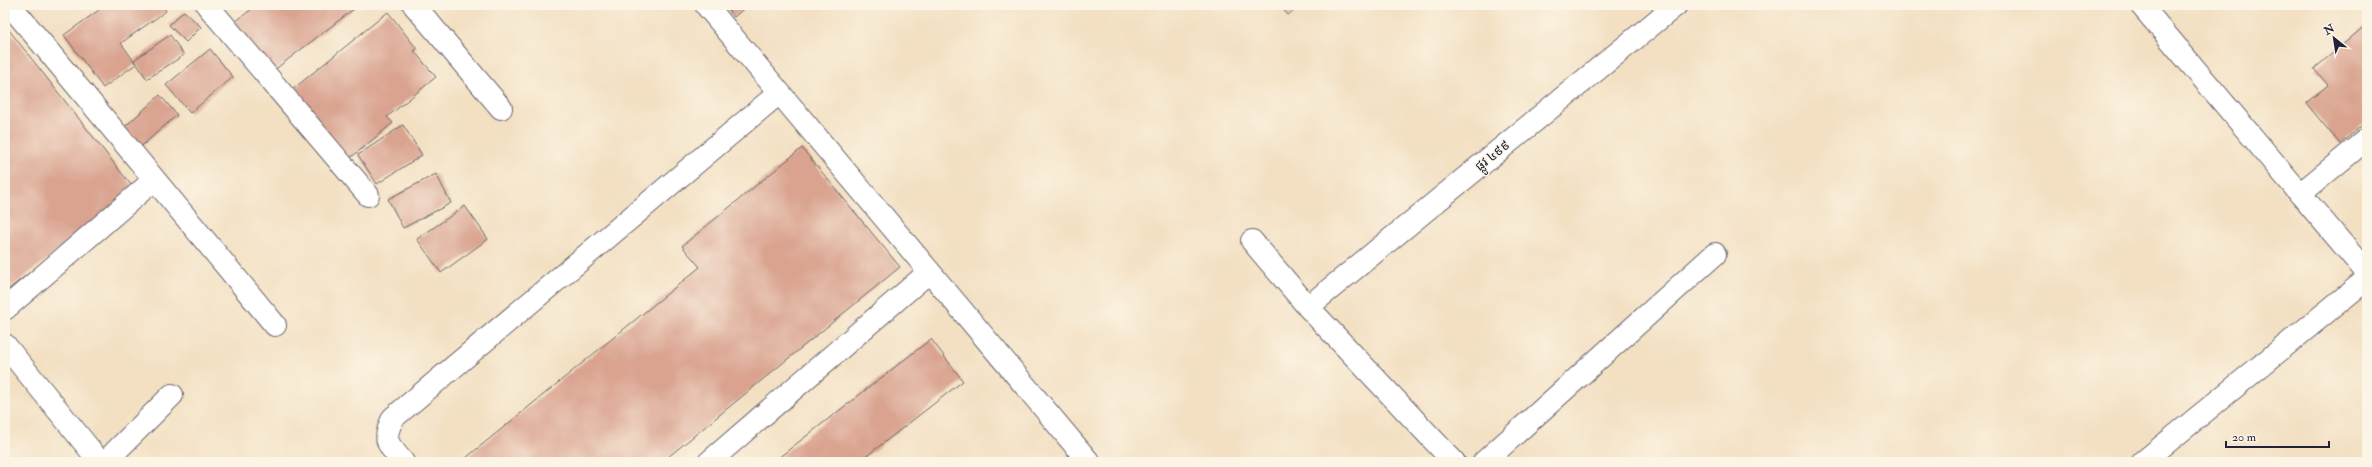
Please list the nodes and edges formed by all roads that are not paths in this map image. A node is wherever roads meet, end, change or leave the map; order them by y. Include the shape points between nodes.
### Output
1 (10, 5) edge
2 (207, 5) edge
3 (414, 5) edge
4 (706, 5) edge
5 (2141, 5) edge
6 (1669, 7) edge
7 (779, 93) junction
8 (501, 108) dead end
9 (2367, 139) edge
10 (154, 180) junction
11 (2300, 194) junction
12 (368, 195) dead end
13 (1252, 241) dead end
14 (1715, 254) dead end
15 (930, 272) junction
16 (2367, 273) edge
17 (2367, 279) edge
18 (1308, 306) junction
19 (5, 309) edge
20 (275, 325) dead end
21 (5, 346) edge
22 (172, 395) dead end
23 (100, 462) edge
24 (105, 462) edge
25 (403, 462) edge
26 (709, 462) edge
27 (1089, 462) edge
28 (1454, 462) edge
29 (1484, 462) edge
30 (2144, 462) edge

1 - 10 street
2 - 12 street
3 - 8 street
4 - 7 street
5 - 11 street
6 - 18 street, ផ្លូវ ៤៩៩
7 - 15 street
7 - 25 street via 393,418 386,433 387,442
9 - 11 street
10 - 19 street
10 - 20 street
11 - 16 street
13 - 18 street
14 - 29 street
15 - 26 street
15 - 27 street
17 - 30 street
18 - 28 street
21 - 23 street
22 - 24 street

